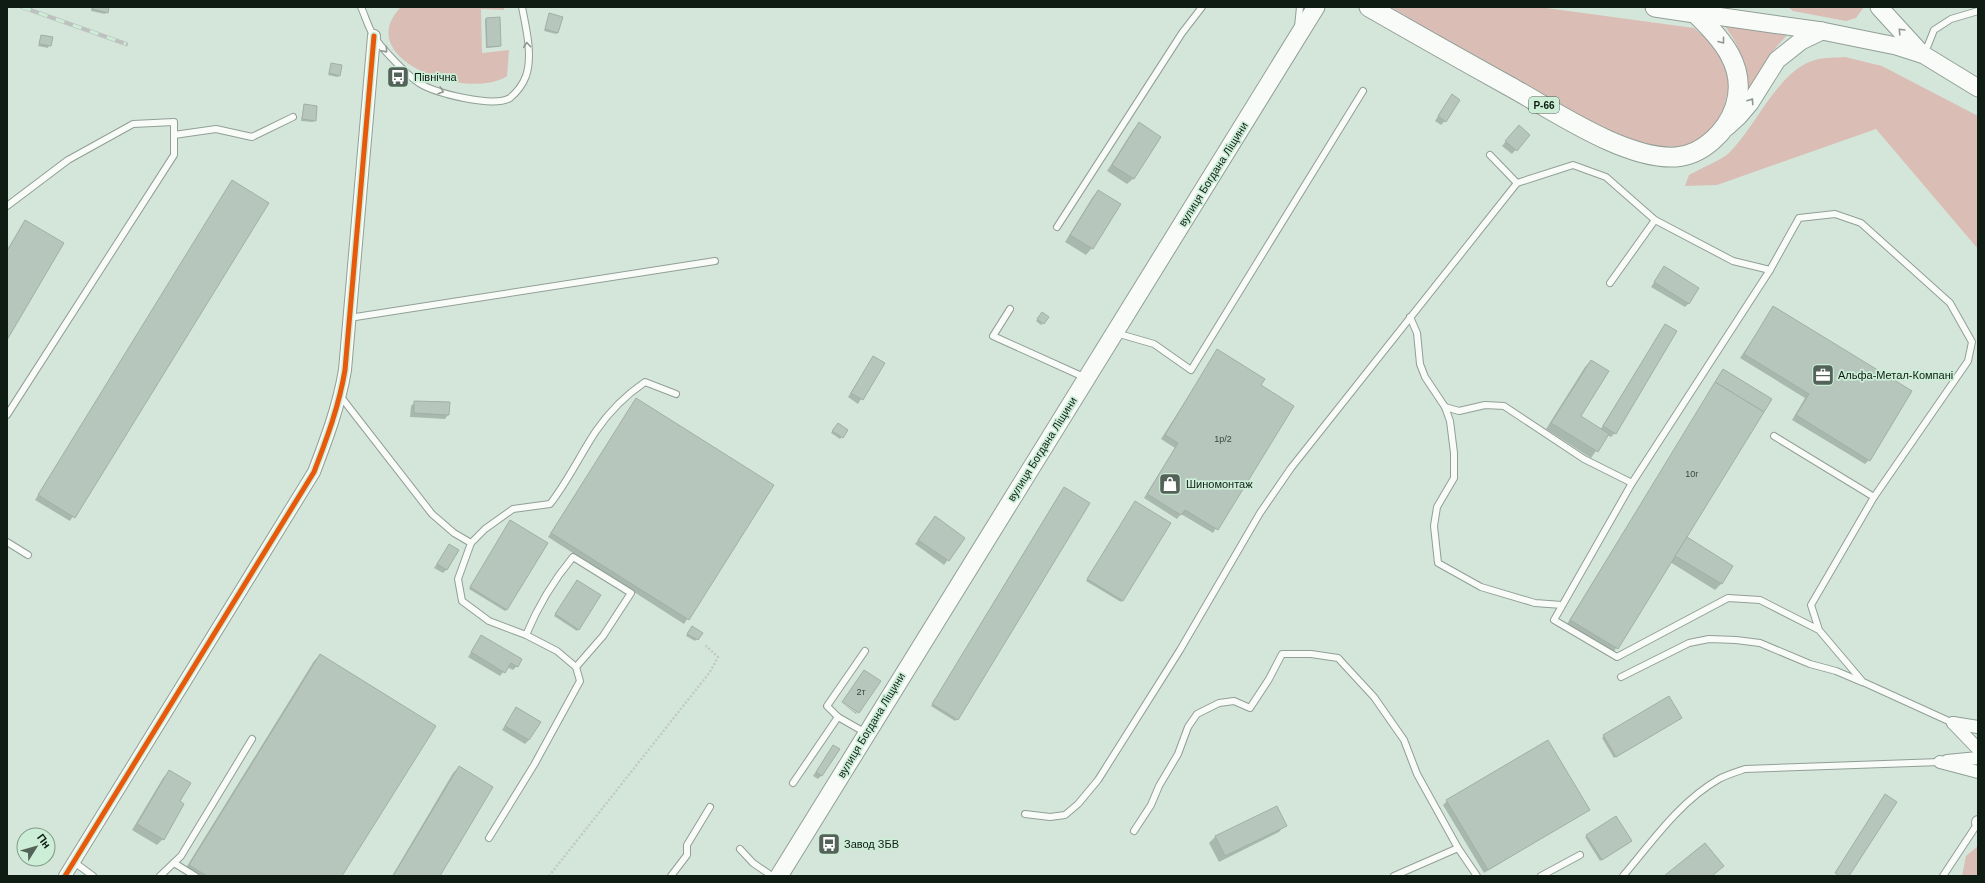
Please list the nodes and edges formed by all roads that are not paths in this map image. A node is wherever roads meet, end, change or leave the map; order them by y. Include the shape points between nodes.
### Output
1 (361, 7) edge
2 (522, 7) edge
3 (1202, 7) edge
4 (1300, 7) edge
5 (1316, 7) edge
6 (1370, 7) edge
7 (1655, 7) edge
8 (1879, 7) edge
9 (1701, 10) edge
10 (1978, 11) edge
11 (1822, 31) junction
12 (374, 36) junction
13 (1297, 38) junction
14 (1924, 55) junction
15 (1978, 88) edge
16 (1362, 90) dead end
17 (293, 117) dead end
18 (1724, 130) junction
19 (174, 135) junction
20 (1490, 155) dead end
21 (1517, 183) junction
22 (7, 206) edge
23 (1655, 220) junction
24 (1058, 227) dead end
25 (715, 261) dead end
26 (1770, 270) junction
27 (1610, 283) dead end
28 (1010, 309) dead end
29 (1410, 317) junction
30 (349, 318) junction
31 (1114, 333) junction
32 (1086, 378) junction
33 (676, 394) dead end
34 (341, 397) junction
35 (1445, 407) junction
36 (7, 415) edge
37 (1774, 436) dead end
38 (1632, 483) junction
39 (1874, 497) junction
40 (7, 542) edge
41 (471, 543) junction
42 (28, 555) dead end
43 (1562, 606) junction
44 (1819, 630) junction
45 (526, 635) junction
46 (865, 651) dead end
47 (576, 667) junction
48 (1621, 677) dead end
49 (1863, 682) junction
50 (838, 717) junction
51 (1953, 723) junction
52 (1978, 727) edge
53 (866, 733) junction
54 (252, 739) dead end
55 (1978, 749) edge
56 (1978, 758) edge
57 (1940, 762) junction
58 (1978, 772) edge
59 (793, 783) dead end
60 (710, 807) dead end
61 (1025, 814) dead end
62 (1978, 823) edge
63 (1134, 831) dead end
64 (489, 838) dead end
65 (1458, 848) junction
66 (740, 849) dead end
67 (1580, 855) dead end
68 (74, 862) junction
69 (174, 863) junction
70 (65, 876) edge
71 (93, 876) edge
72 (160, 876) edge
73 (195, 876) edge
74 (671, 876) edge
75 (772, 876) edge
76 (779, 876) edge
77 (1394, 876) edge
78 (1477, 876) edge
79 (1541, 876) edge
80 (1623, 876) edge
81 (1943, 876) edge

1 - 12 lane
12 -> 2 lane via 397,63 419,83 444,92 495,102 509,98 518,90 526,76 528,59
3 - 24 lane via 1182,33
4 - 13 lane
5 - 13 main road, вулиця Богдана Ліщини
6 - 18 main road, Р-66 via 1591,131 1636,151 1662,157 1678,157 1696,152
7 - 9 main road
14 -> 8 main road
9 - 11 main road
9 -> 18 main road, Р-66 via 1734,62 1738,77 1735,106
10 - 14 lane via 1951,19 1934,30
11 - 14 main road via 1896,46
18 -> 11 main road via 1750,103 1777,60 1801,41
12 - 30 street
13 - 31 main road, вулиця Богдана Ліщини
14 - 15 main road
16 - 31 lane via 1191,370 1154,344
17 - 19 lane via 252,136 216,129
19 - 22 lane via 174,122 133,124 68,160
19 - 36 lane via 174,155
20 - 21 lane
21 - 23 lane via 1573,165 1606,177
21 - 29 lane
23 - 26 lane via 1733,261
23 - 27 lane
25 - 30 lane
26 - 38 lane
26 - 39 lane via 1798,218 1835,214 1861,223 1950,303 1972,342 1968,361
28 - 32 lane via 993,336
29 - 35 lane via 1418,333 1420,364 1425,377
29 - 61 lane via 1291,468 1260,513 1180,650 1098,780 1065,816
30 - 34 street
31 - 32 main road, вулиця Богдана Ліщини
32 - 53 main road, вулиця Богдана Ліщини
33 - 41 lane via 645,382 631,391 596,431 562,490 550,504 513,509 485,529
34 - 41 lane via 432,514 454,533
34 - 68 street via 314,472
35 - 38 lane via 1459,411 1485,405 1504,406 1584,459
35 - 43 lane via 1450,420 1454,478 1437,507 1434,526 1438,563 1481,587 1535,603
37 - 39 lane
38 - 43 lane
39 - 44 lane via 1811,605
40 - 42 lane
41 - 45 lane via 458,579 462,601 489,621
43 - 44 lane via 1554,620 1617,657 1728,598 1760,600
44 - 49 lane
45 - 47 lane via 556,650
45 - 47 lane via 536,611 556,578 573,557 631,593 603,636
46 - 50 lane via 827,706
47 - 64 lane via 580,681 534,765
48 - 49 lane via 1689,643 1709,639 1760,642 1804,662
49 - 51 lane
50 - 53 lane
50 - 59 lane
51 - 52 street
51 - 55 street
53 - 76 main road, вулиця Богдана Ліщини
54 - 69 lane via 181,856
56 - 57 street
57 - 58 street
57 - 80 lane via 1745,769 1720,778 1696,794
60 - 74 lane via 687,845 687,855
62 - 81 lane
63 - 65 lane via 1151,805 1178,754 1188,727 1197,714 1219,703 1234,701 1250,708 1282,654 1312,654 1338,658 1384,709 1404,740 1417,774
65 - 77 lane
65 - 78 lane
66 - 75 lane via 753,863
67 - 79 lane
68 - 70 street
68 - 71 lane
69 - 72 lane
69 - 73 lane

